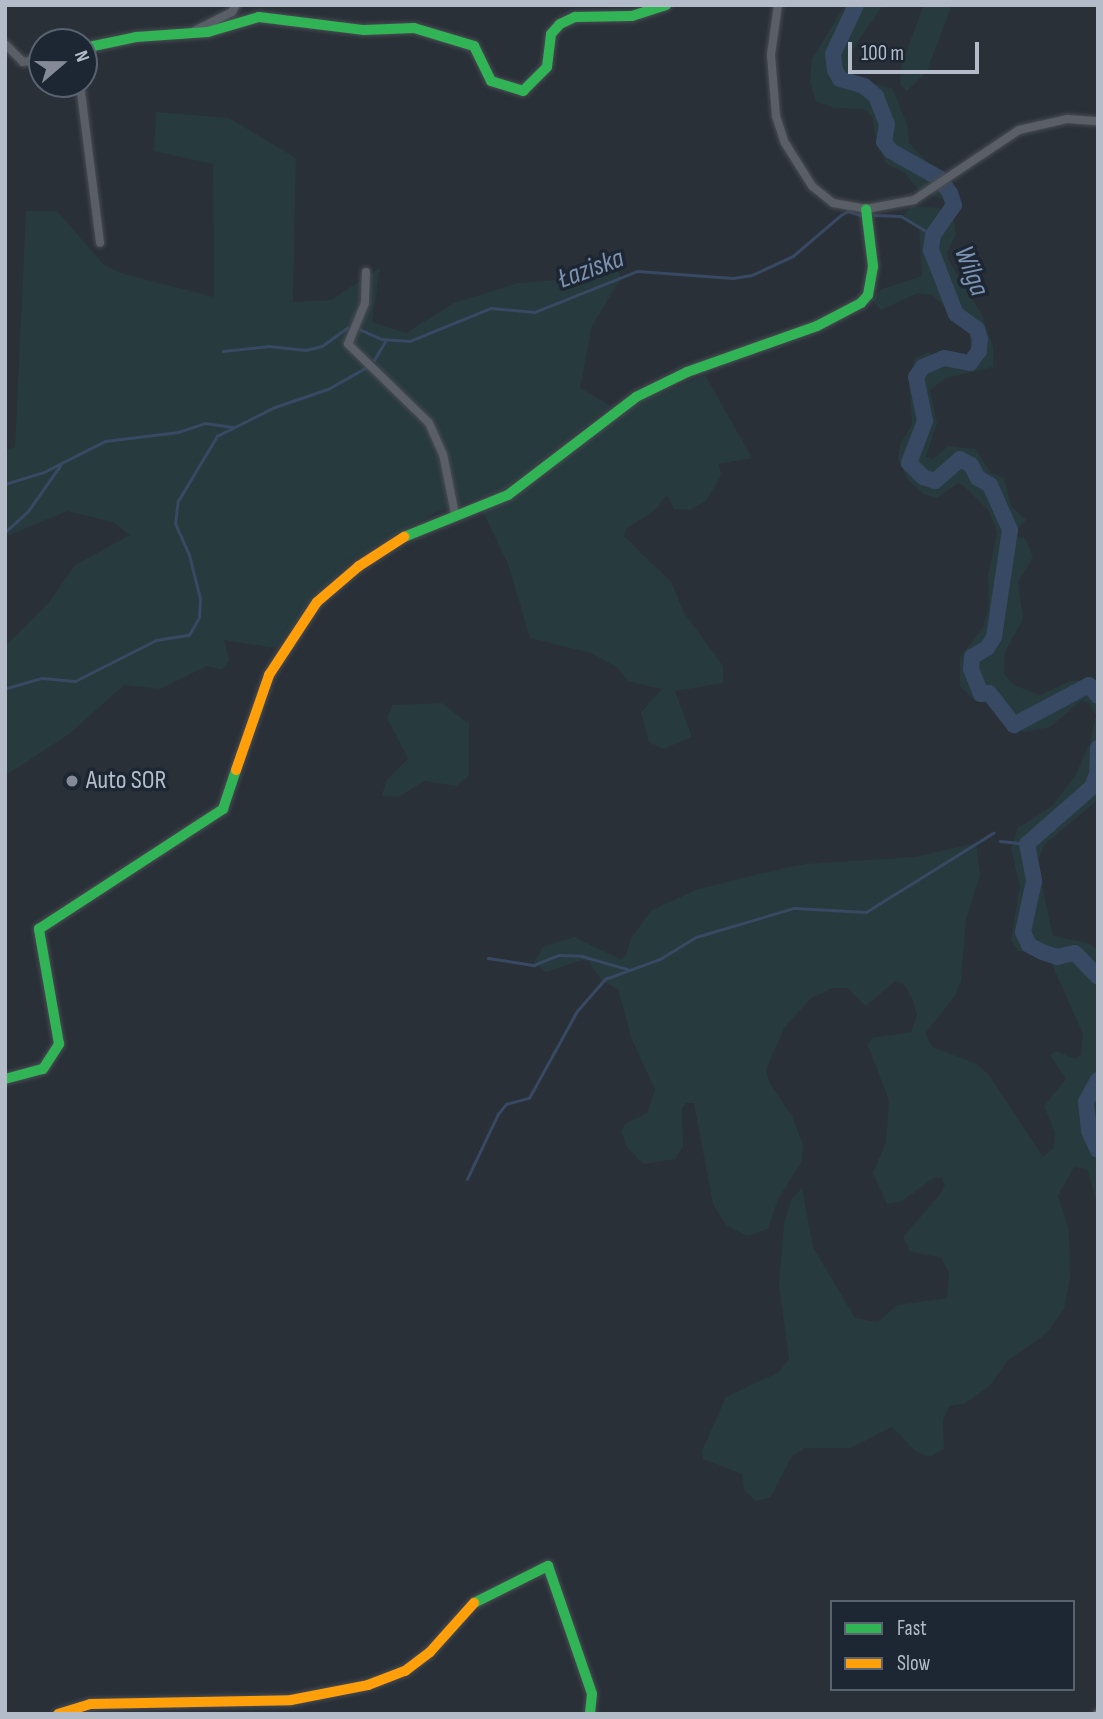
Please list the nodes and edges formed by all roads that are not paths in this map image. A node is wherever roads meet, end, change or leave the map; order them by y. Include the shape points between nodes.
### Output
1 (236, 5) edge
2 (666, 5) edge
3 (778, 5) edge
4 (190, 34) junction
5 (8, 45) edge
6 (98, 45) edge
7 (28, 61) edge
8 (82, 98) edge
9 (1098, 121) edge
10 (866, 209) junction
11 (100, 243) dead end
12 (366, 272) dead end
13 (455, 514) junction
14 (5, 1079) edge
15 (58, 1714) edge
16 (590, 1714) edge

1 - 4 street via 232,12
2 - 4 street via 632,16 575,17 560,24 551,34 547,67 523,91 491,81 474,46 414,28 364,30 285,16 259,17
3 - 10 street via 772,89 785,143 822,196 833,204
4 - 6 street
5 - 7 street via 23,62
8 - 11 street
9 - 10 street via 1067,119 1029,126 926,197
10 - 13 street via 873,266 861,303 804,332 665,381 600,421 508,495
12 - 13 street via 365,303 348,344 429,423 443,454
13 - 14 street via 412,532 359,566 317,602 274,666 220,813 39,929 59,1044 43,1069
15 - 16 street via 90,1704 291,1700 369,1685 405,1671 430,1652 469,1606 548,1566 592,1693

